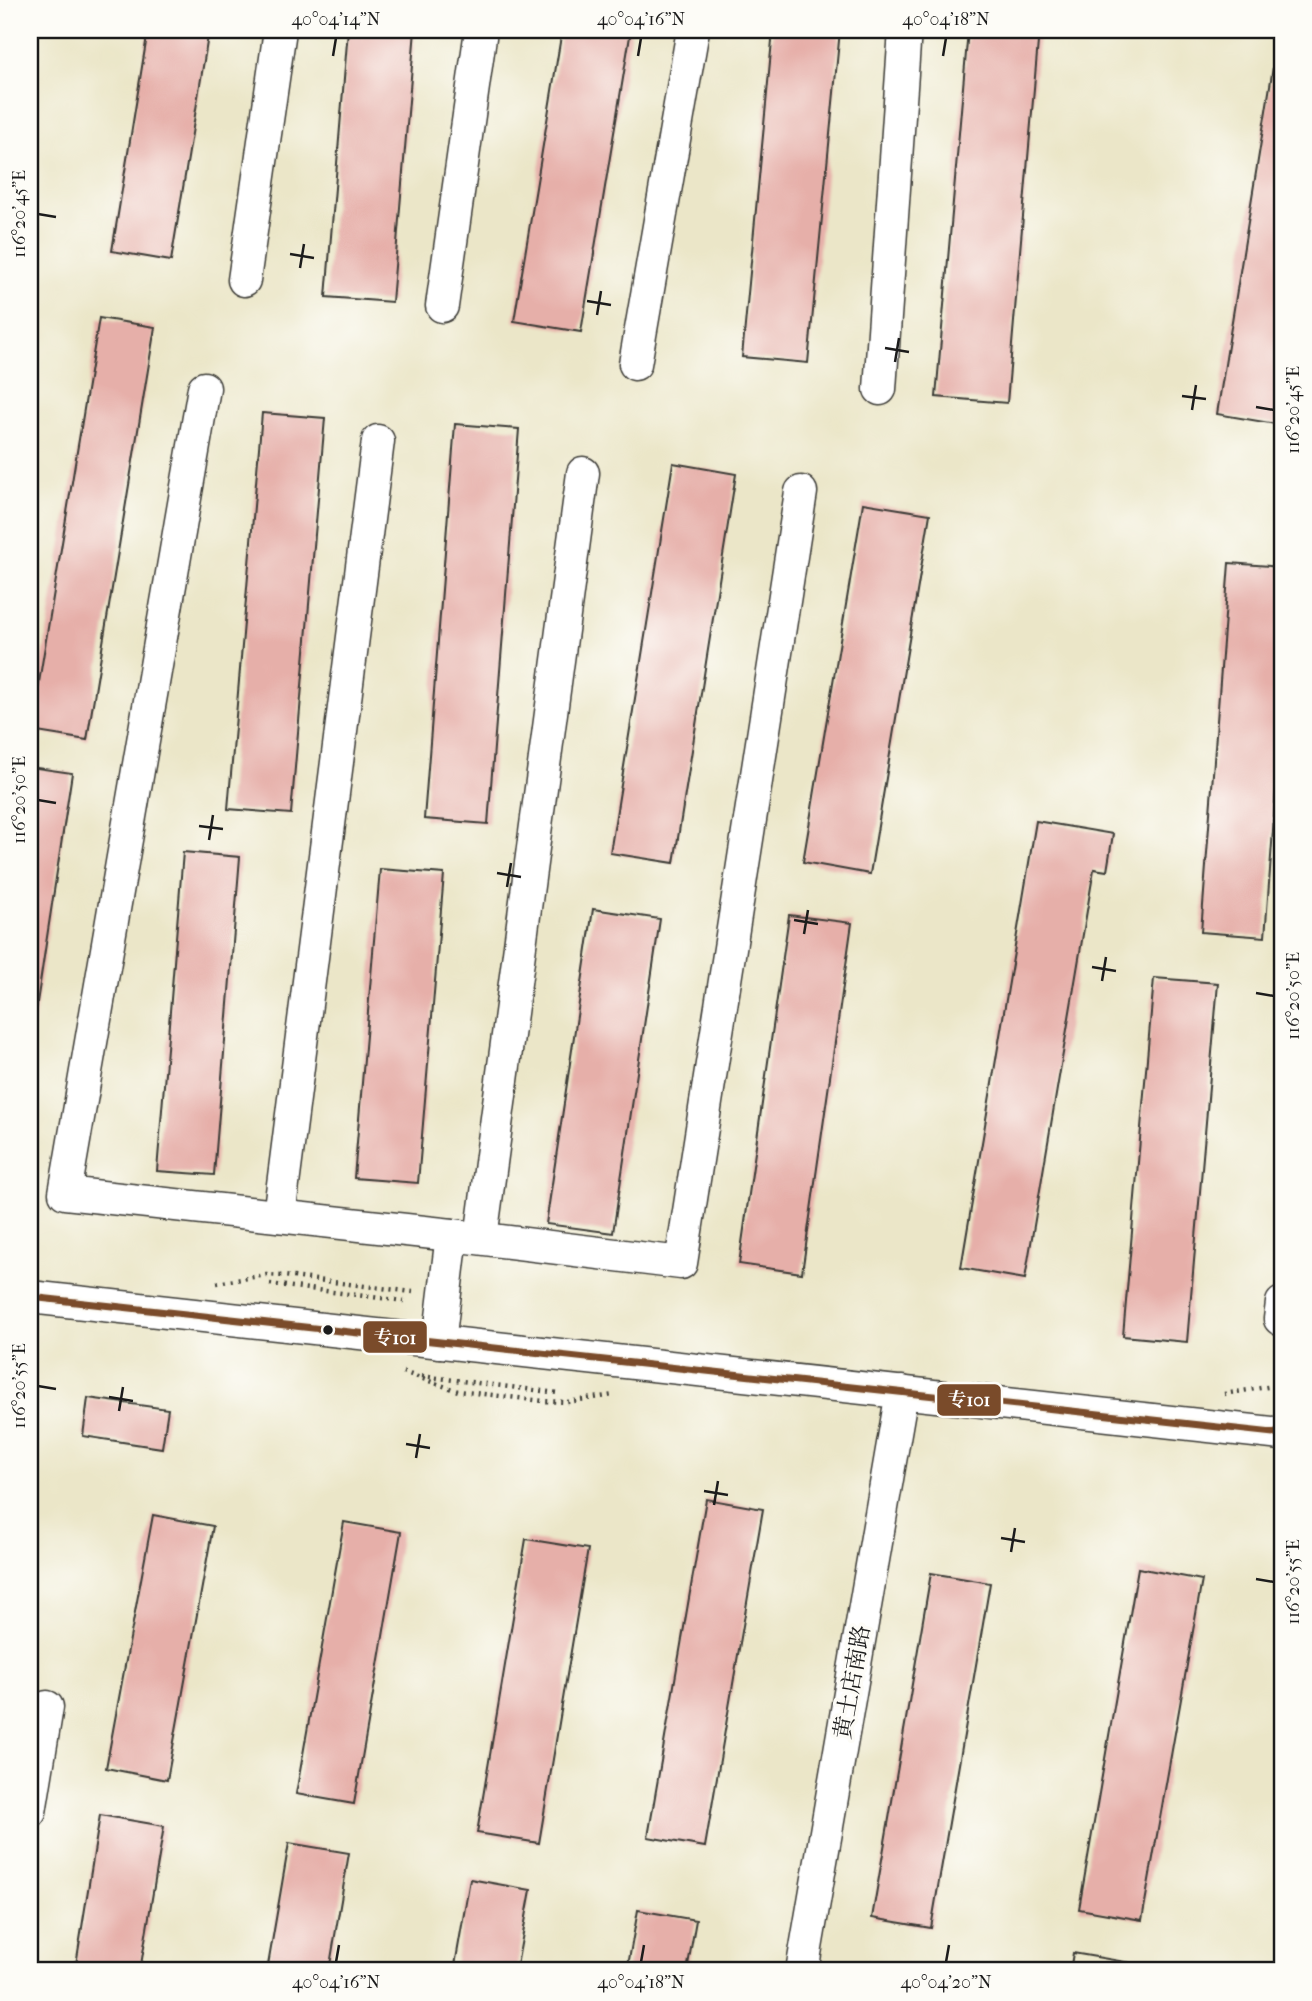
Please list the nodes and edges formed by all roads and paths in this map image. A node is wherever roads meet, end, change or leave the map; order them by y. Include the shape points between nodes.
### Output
1 (280, 30) edge
2 (481, 30) edge
3 (693, 30) edge
4 (905, 30) edge
5 (244, 280) dead end
6 (442, 306) dead end
7 (635, 364) dead end
8 (204, 388) dead end
9 (880, 388) dead end
10 (377, 441) dead end
11 (583, 473) dead end
12 (801, 492) dead end
13 (279, 1216) junction
14 (467, 1237) junction
15 (270, 1284) dead end
16 (30, 1297) edge
17 (404, 1301) dead end
18 (1282, 1303) edge
19 (1282, 1319) edge
20 (439, 1342) junction
21 (422, 1376) dead end
22 (902, 1392) junction
23 (558, 1393) dead end
24 (1282, 1434) edge
25 (47, 1707) dead end
26 (30, 1812) edge
27 (802, 1971) edge

1 - 5 street
2 - 6 street
3 - 7 street
4 - 9 street
8 - 13 street via 65,1193
10 - 13 street
11 - 14 street
12 - 14 street via 681,1263
13 - 14 street
14 - 20 street
15 - 17 path
16 - 20 street
18 - 19 street
20 - 22 street
21 - 23 path
22 - 24 street
22 - 27 street, 黄土店南路
25 - 26 street

